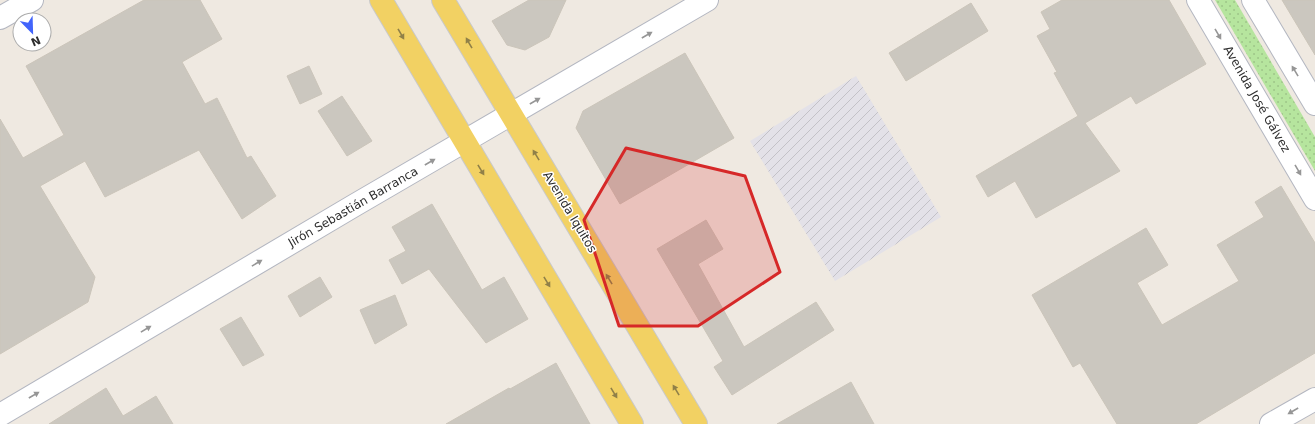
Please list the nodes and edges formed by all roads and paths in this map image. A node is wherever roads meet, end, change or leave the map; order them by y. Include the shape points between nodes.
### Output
1 (32, 0) edge
2 (381, 0) edge
3 (443, 0) edge
4 (707, 0) edge
5 (1198, 0) edge
6 (1253, 0) edge
7 (0, 18) edge
8 (1315, 104) edge
9 (511, 115) junction
10 (465, 142) junction
11 (1315, 198) edge
12 (1315, 399) edge
13 (0, 415) edge
14 (632, 424) edge
15 (696, 424) edge
16 (1271, 424) edge

1 - 7 street
2 -> 10 main road
9 -> 3 main road, Avenida Iquitos
9 -> 4 street, Jirón Sebastián Barranca
5 -> 11 street, Avenida José Gálvez
8 -> 6 street
9 - 10 street, Jirón Sebastián Barranca
15 -> 9 main road, Avenida Iquitos
13 -> 10 street, Jirón Sebastián Barranca
10 -> 14 main road
12 -> 16 street

